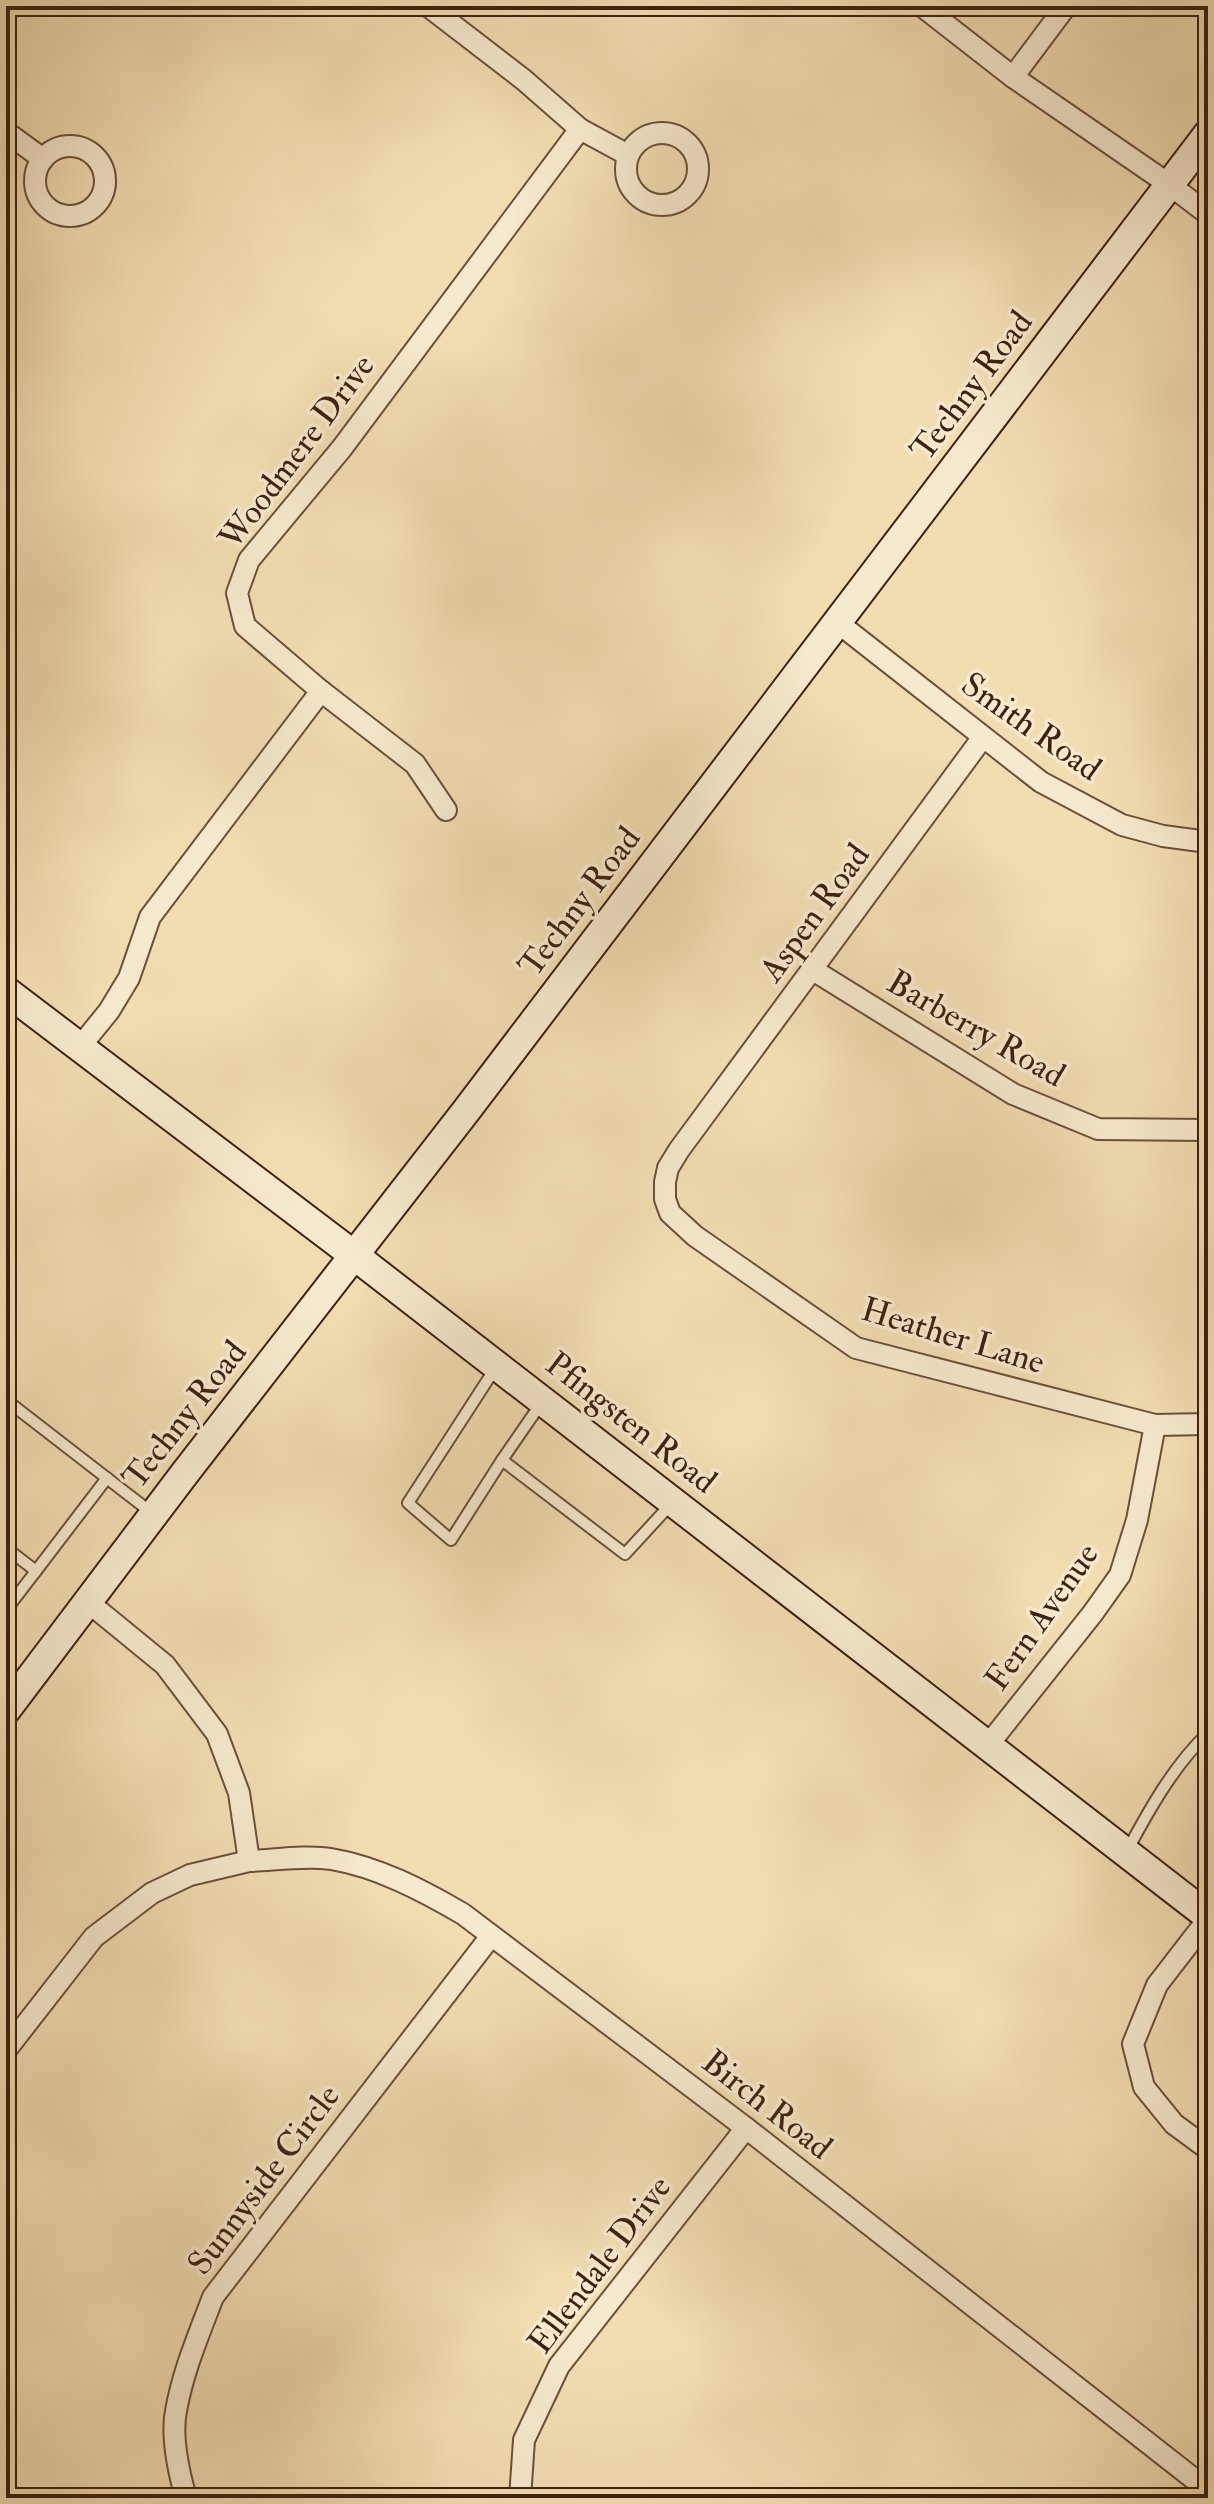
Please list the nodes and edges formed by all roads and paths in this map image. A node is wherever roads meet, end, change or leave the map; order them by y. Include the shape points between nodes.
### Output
1 (428, 6) edge
2 (922, 6) edge
3 (1066, 6) edge
4 (1013, 77) junction
5 (580, 129) junction
6 (6, 132) edge
7 (1208, 134) edge
8 (628, 155) dead end
9 (43, 159) dead end
10 (1170, 185) junction
11 (1208, 214) edge
12 (837, 622) junction
13 (321, 691) junction
14 (983, 737) junction
15 (446, 810) dead end
16 (1208, 842) edge
17 (813, 970) junction
18 (6, 991) edge
19 (79, 1048) junction
20 (698, 1126) joint
21 (1208, 1130) edge
22 (355, 1256) junction
23 (497, 1365) junction
24 (6, 1400) edge
25 (543, 1401) junction
26 (1208, 1424) edge
27 (1155, 1425) junction
28 (502, 1460) junction
29 (107, 1478) junction
30 (673, 1501) junction
31 (153, 1515) junction
32 (6, 1548) edge
33 (36, 1571) junction
34 (88, 1602) junction
35 (6, 1610) edge
36 (6, 1710) edge
37 (1208, 1733) edge
38 (988, 1745) junction
39 (1127, 1852) junction
40 (249, 1861) junction
41 (1208, 1917) edge
42 (491, 1936) junction
43 (6, 2050) edge
44 (746, 2128) junction
45 (1208, 2149) edge
46 (1208, 2490) edge
47 (186, 2498) edge
48 (520, 2498) edge

1 - 5 street
2 - 4 street
3 - 4 street
4 - 10 street
5 - 8 street
5 - 13 street, Woodmere Drive via 342,448 249,560 237,593 245,626
6 - 9 street
7 - 10 main road, Techny Road
10 - 11 street
10 - 12 main road, Techny Road
12 - 14 street, Smith Road
12 - 22 main road, Techny Road
13 - 15 street, Woodmere Drive via 415,764
13 - 19 street via 150,917 129,978
14 - 16 street, Smith Road via 1041,782 1122,825
14 - 17 street, Aspen Road
17 - 20 street, Aspen Road
17 - 21 street, Barberry Road via 1013,1094 1098,1129
18 - 19 main road, Pfingsten Road
19 - 22 main road, Pfingsten Road
20 - 27 street, Heather Lane via 668,1168 665,1199 670,1213 856,1348
22 - 23 main road, Pfingsten Road
22 - 31 main road, Techny Road
23 - 25 main road, Pfingsten Road
23 - 28 lane via 408,1503 451,1540
24 - 29 lane
25 - 28 lane
25 - 30 main road, Pfingsten Road
26 - 27 street, Heather Lane
27 - 38 street, Fern Avenue via 1137,1520 1120,1575
28 - 30 lane via 625,1554
29 - 31 lane
29 - 33 lane
30 - 38 main road, Pfingsten Road
31 - 34 main road, Techny Road
32 - 33 lane
33 - 35 lane
34 - 36 main road, Techny Road
34 - 40 street via 165,1665 217,1734 239,1793
37 - 39 lane via 1147,1813
38 - 39 main road, Pfingsten Road
39 - 41 main road, Pfingsten Road
40 - 42 street, Birch Road via 329,1858 384,1874 452,1907
40 - 43 street, Birch Road via 190,1875 152,1893 94,1937
41 - 45 street via 1157,1985 1133,2044 1144,2087 1174,2124
42 - 44 street, Birch Road
42 - 47 street, Sunnyside Circle via 213,2297 175,2414 178,2470
44 - 46 street, Birch Road
44 - 48 street, Ellendale Drive via 559,2366 524,2440

